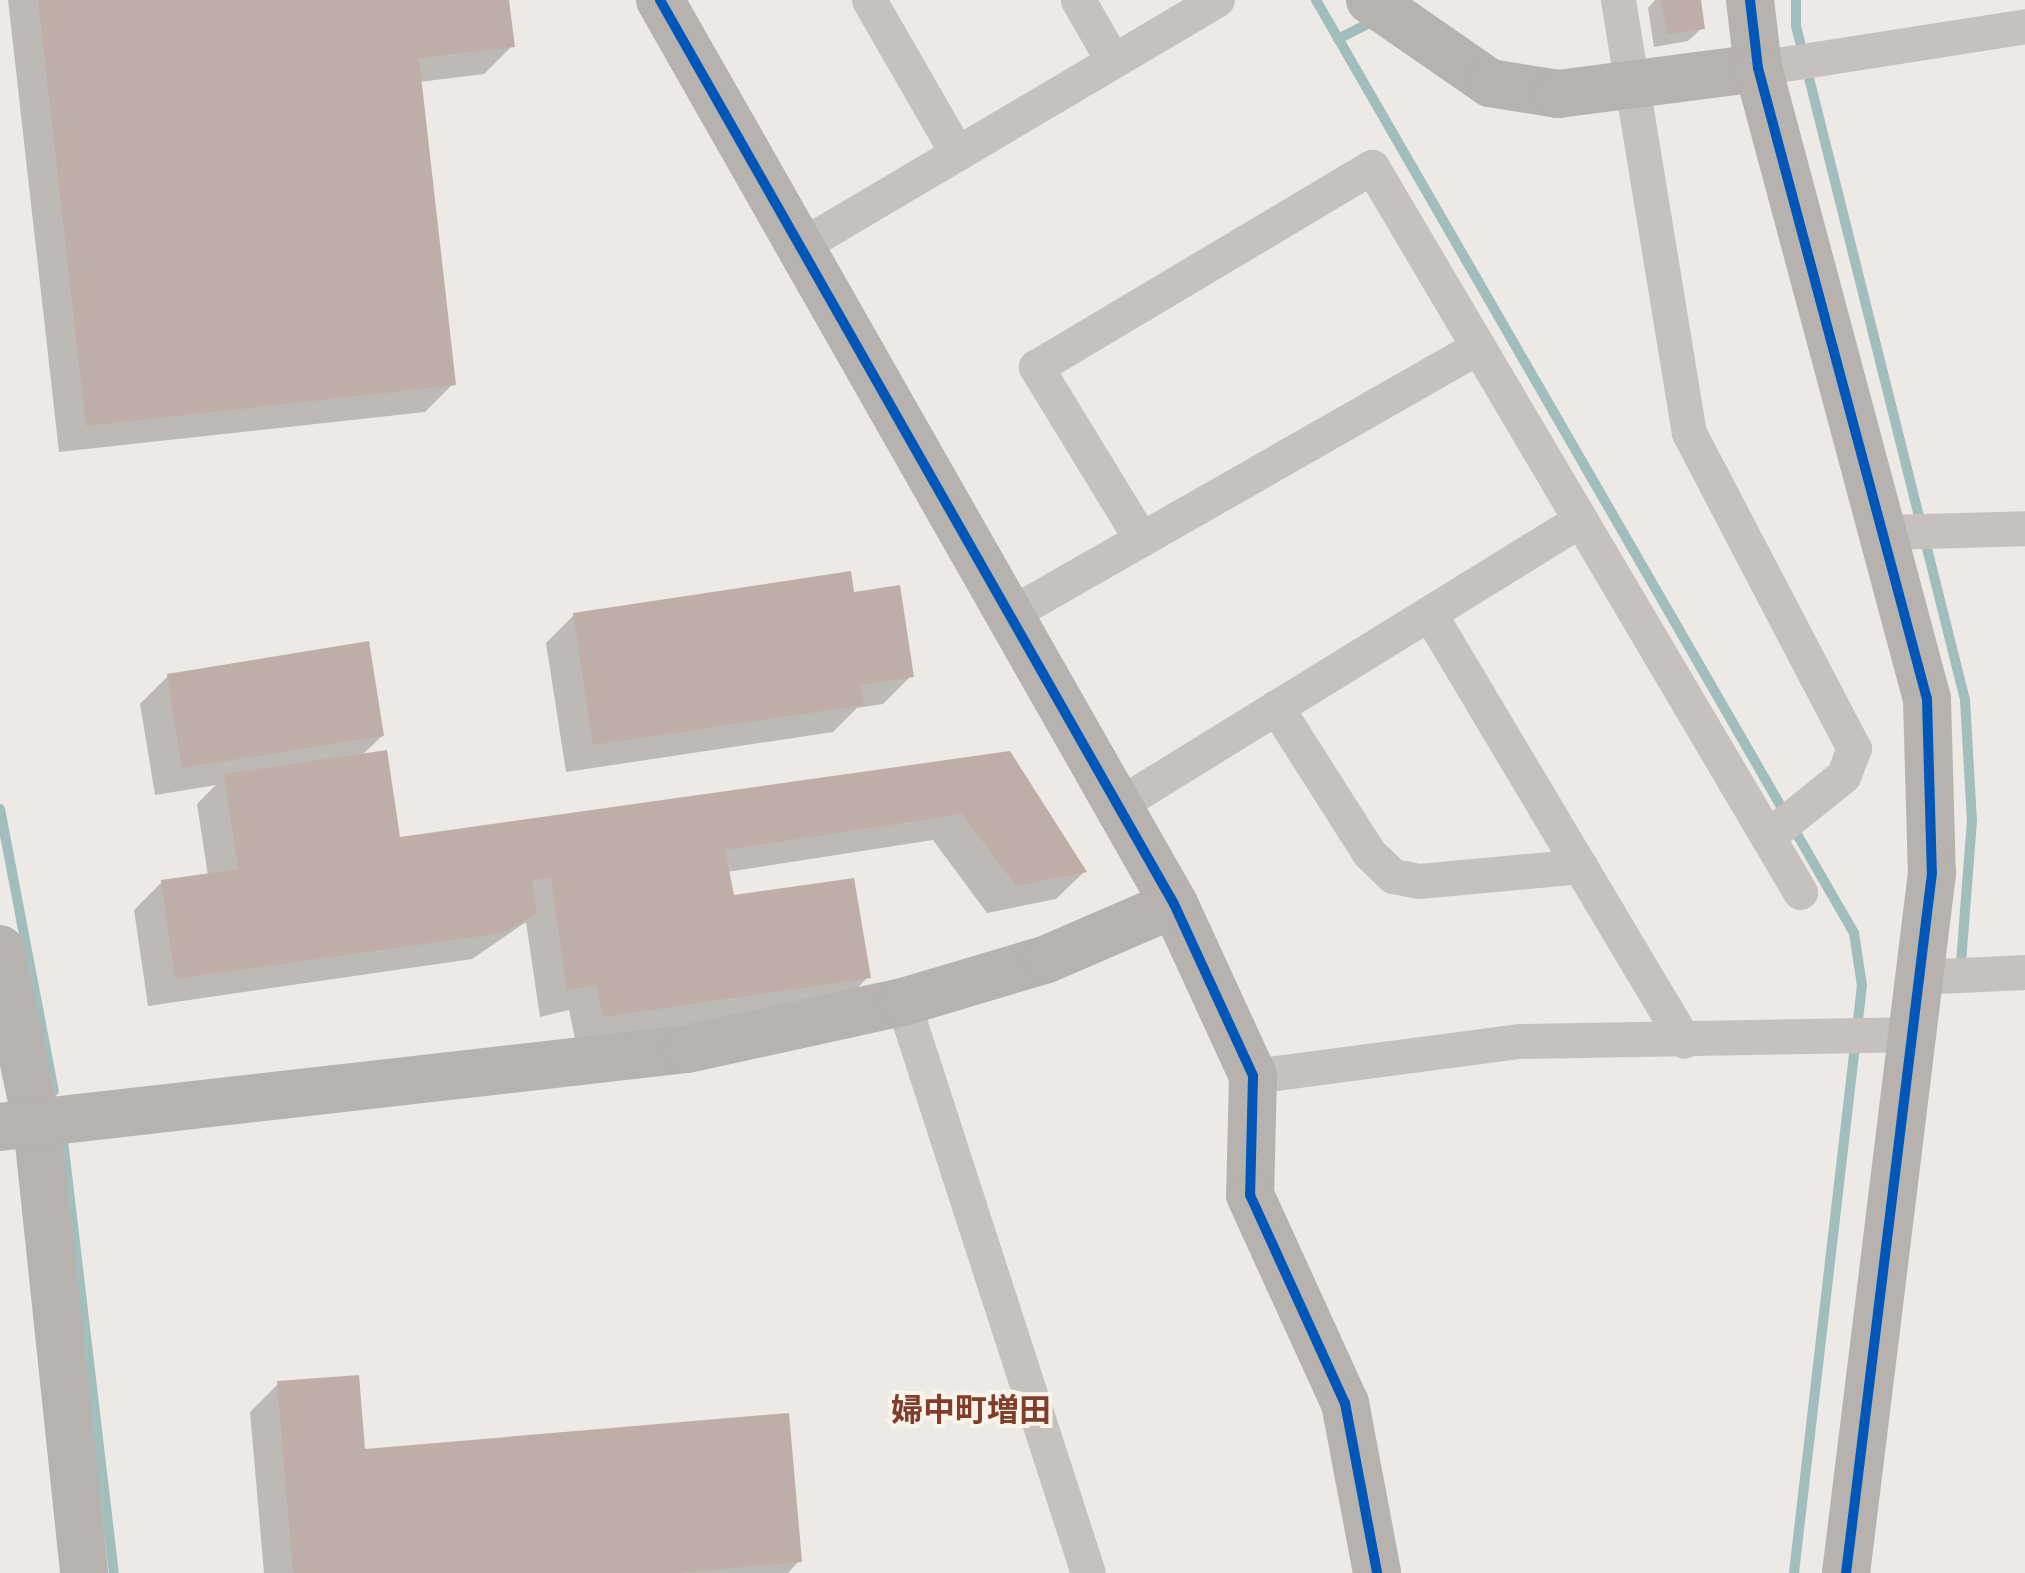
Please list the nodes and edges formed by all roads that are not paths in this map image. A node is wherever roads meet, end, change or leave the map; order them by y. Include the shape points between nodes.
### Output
1 (660, 0) edge
2 (868, 0) edge
3 (1078, 0) edge
4 (1217, 0) edge
5 (1370, 0) edge
6 (1618, 0) edge
7 (1750, 0) edge
8 (2025, 26) edge
9 (1113, 61) junction
10 (1758, 68) junction
11 (1633, 88) junction
12 (958, 153) junction
13 (802, 245) junction
14 (1478, 347) junction
15 (1580, 520) junction
16 (2025, 528) edge
17 (1886, 532) junction
18 (1141, 539) junction
19 (1010, 614) junction
20 (1429, 614) junction
21 (1276, 708) junction
22 (1118, 806) junction
23 (1766, 837) junction
24 (1580, 866) junction
25 (1800, 892) dead end
26 (1174, 904) junction
27 (0, 949) edge
28 (2025, 972) edge
29 (1919, 977) junction
30 (903, 1002) junction
31 (1908, 1034) junction
32 (1684, 1041) junction
33 (1253, 1076) junction
34 (18, 1126) edge
35 (84, 1573) edge
36 (1088, 1573) edge
37 (1377, 1573) edge
38 (1846, 1573) edge

1 - 13 street
2 - 12 street
3 - 9 street
4 - 9 street
5 - 11 street via 1490,83 1558,94
6 - 11 street
7 - 10 street
8 - 10 street
9 - 12 street
10 - 11 street
10 - 17 street
11 - 23 street via 1689,433 1854,748 1843,776
12 - 13 street
13 - 19 street
14 - 15 street
14 - 18 street
14 - 18 street via 1372,167 1036,367
15 - 20 street
15 - 23 street
16 - 17 street
17 - 29 street via 1927,700 1932,873
18 - 19 street
19 - 22 street
20 - 21 street
20 - 24 street
21 - 22 street
21 - 24 street via 1369,853 1393,876 1419,882
22 - 26 street
23 - 25 street
24 - 32 street
26 - 30 street via 1047,959
26 - 33 street
27 - 34 street
28 - 29 street
29 - 31 street
30 - 34 street via 688,1049
30 - 36 street
31 - 32 street
31 - 38 street
32 - 33 street via 1519,1041
33 - 37 street via 1250,1194 1344,1403
34 - 35 street

